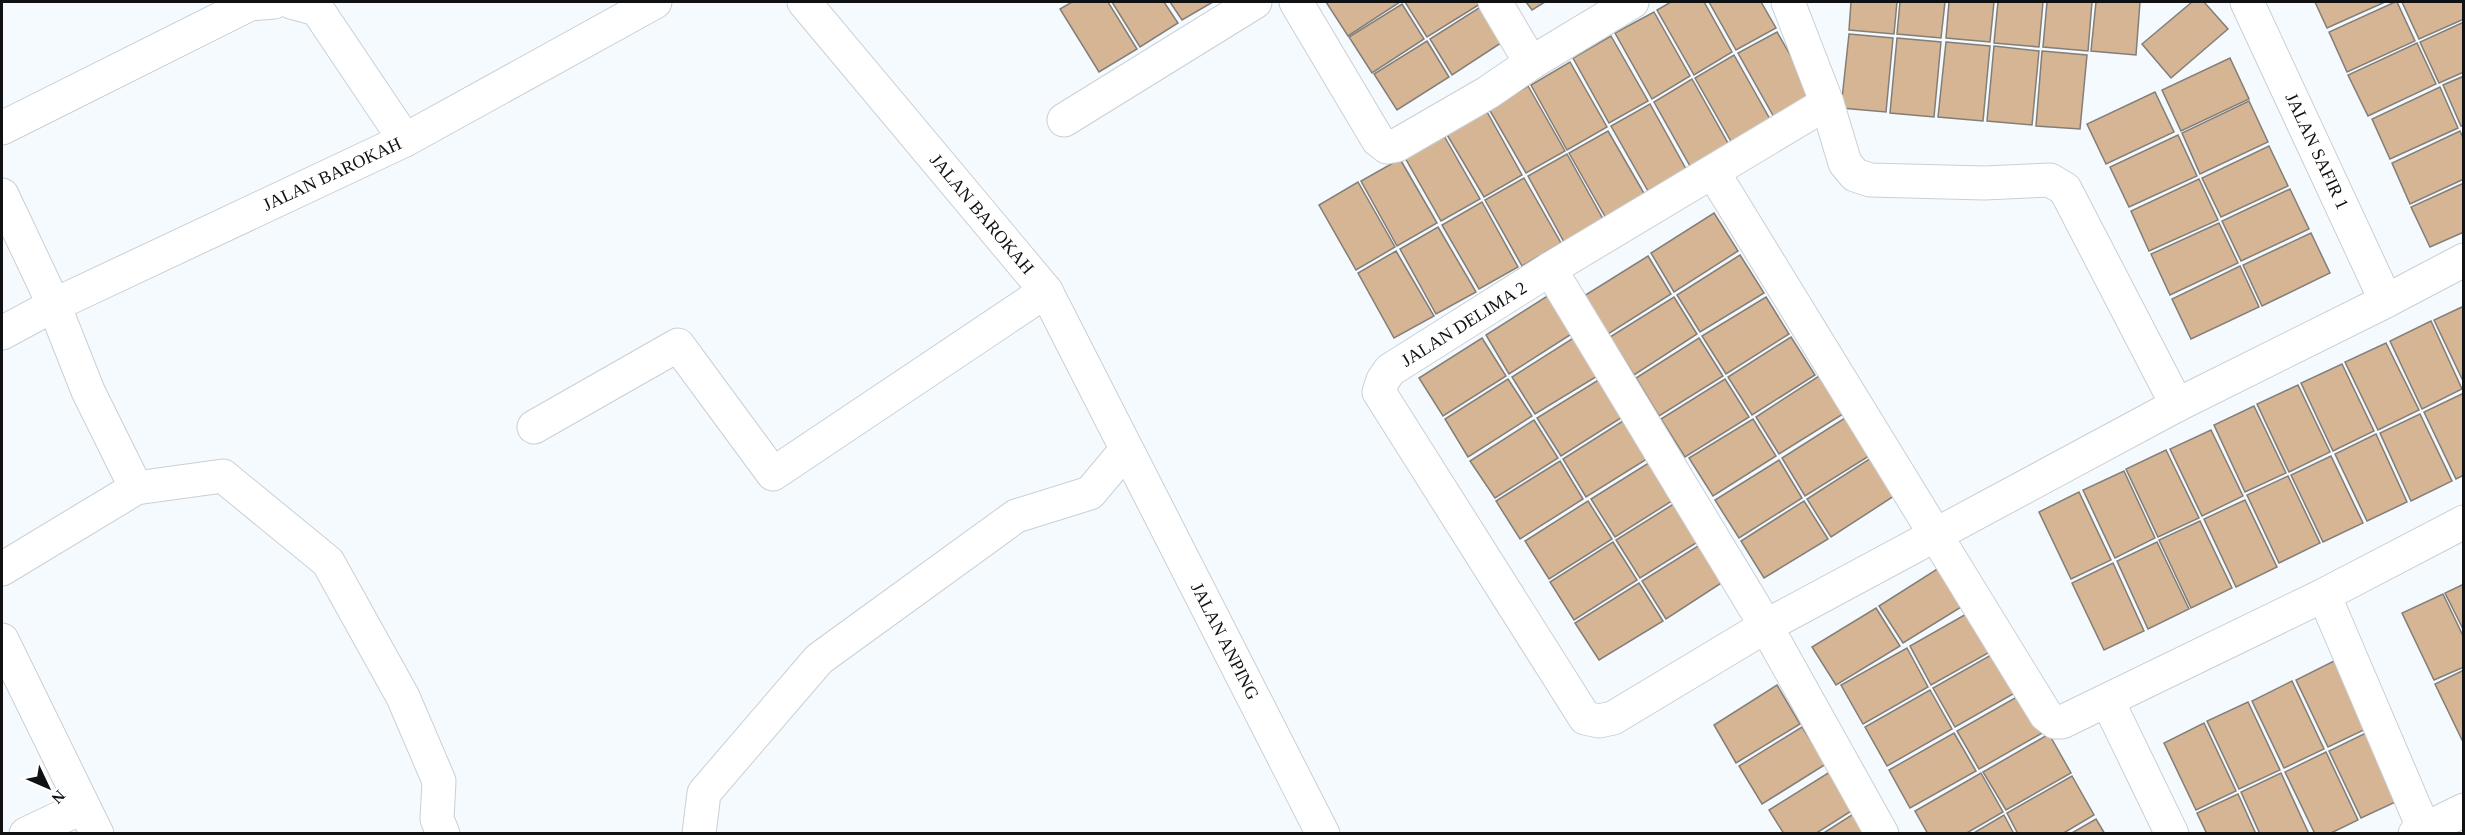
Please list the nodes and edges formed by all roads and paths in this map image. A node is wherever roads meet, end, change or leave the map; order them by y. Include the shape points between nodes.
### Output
1 (274, 2) edge
2 (291, 2) edge
3 (655, 2) edge
4 (804, 2) edge
5 (1255, 2) edge
6 (1296, 2) edge
7 (1495, 2) edge
8 (1632, 2) edge
9 (1788, 2) edge
10 (2247, 2) edge
11 (1531, 63) junction
12 (1827, 103) junction
13 (1064, 120) dead end
14 (2, 128) edge
15 (405, 140) junction
16 (1713, 172) junction
17 (2, 195) edge
18 (2463, 260) edge
19 (1550, 269) junction
20 (1046, 291) junction
21 (2386, 301) junction
22 (54, 305) junction
23 (2, 333) edge
24 (2177, 405) junction
25 (534, 427) dead end
26 (1126, 450) junction
27 (136, 488) junction
28 (2463, 522) edge
29 (1935, 535) junction
30 (2, 569) edge
31 (2324, 595) junction
32 (1766, 626) junction
33 (2, 640) edge
34 (2104, 702) junction
35 (2463, 810) edge
36 (90, 820) edge
37 (431, 829) edge
38 (2422, 832) edge
39 (26, 834) edge
40 (699, 834) edge
41 (1323, 834) edge
42 (1882, 834) edge
43 (2172, 834) edge

1 - 14 street via 249,4
2 - 15 street via 316,9
3 - 15 street, JALAN BAROKAH
4 - 20 street, JALAN BAROKAH
5 - 13 street
6 - 11 street via 1378,140 1387,147 1487,93
7 - 11 street
8 - 11 street
9 - 12 street
10 - 21 street, JALAN SAFIR 1
12 - 16 street, JALAN DELIMA 2
12 - 24 street via 1845,163 1855,175 1870,180 1984,183 2050,180 2065,189
15 - 22 street, JALAN BAROKAH
16 - 19 street, JALAN DELIMA 2
16 - 29 street
17 - 22 street
18 - 21 street
19 - 32 street
19 - 32 street, JALAN DELIMA 2 via 1390,370 1379,393 1585,718 1613,718
20 - 25 street via 773,474 678,345
20 - 26 street, JALAN BAROKAH
21 - 24 street
22 - 23 street, JALAN BAROKAH
22 - 27 street via 87,391
24 - 29 street
26 - 40 street via 1090,493 1016,516 819,659 704,793
26 - 41 street, JALAN ANPING
27 - 30 street
27 - 37 street via 223,476 328,562 403,697 439,781
28 - 31 street
29 - 32 street
29 - 34 street via 2046,715 2062,722
31 - 34 street
31 - 38 street
32 - 42 street
33 - 36 street
34 - 43 street via 2112,710
35 - 38 street
36 - 39 street

